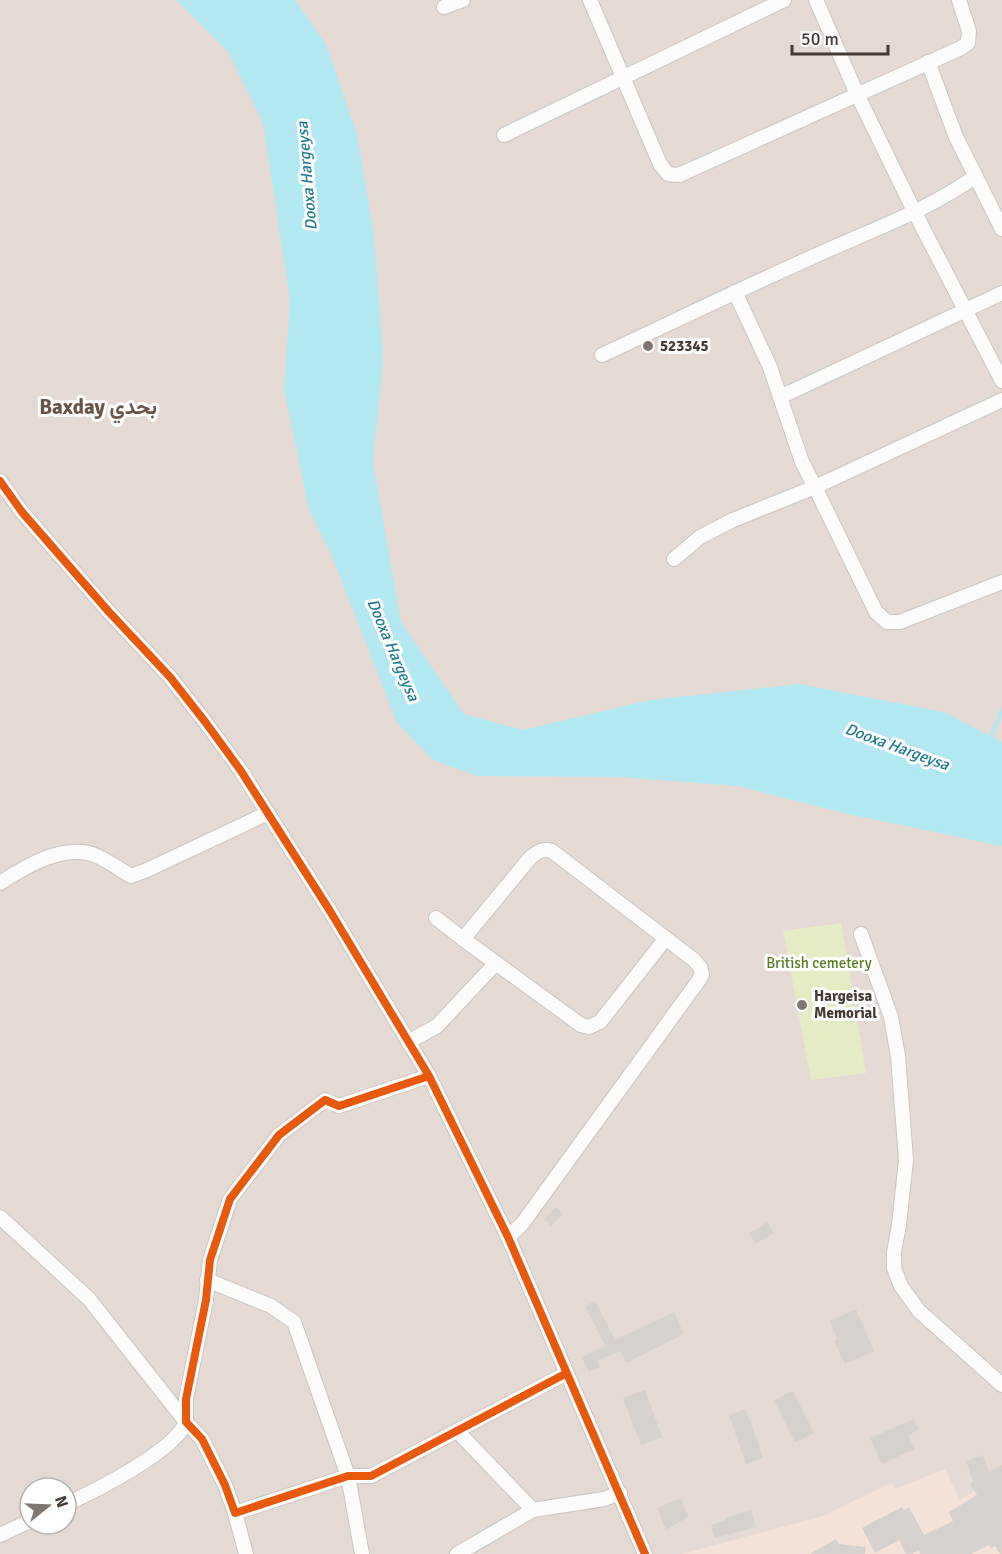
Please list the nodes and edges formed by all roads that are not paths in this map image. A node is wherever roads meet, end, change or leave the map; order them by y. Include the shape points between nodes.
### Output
1 (463, 0) edge
2 (590, 0) edge
3 (784, 0) edge
4 (816, 0) edge
5 (959, 0) edge
6 (444, 7) dead end
7 (928, 62) junction
8 (623, 77) junction
9 (857, 94) junction
10 (504, 135) dead end
11 (976, 176) junction
12 (915, 213) junction
13 (1002, 229) edge
14 (735, 292) junction
15 (1002, 292) edge
16 (965, 311) junction
17 (602, 355) dead end
18 (1002, 381) edge
19 (780, 397) junction
20 (1002, 400) edge
21 (0, 481) edge
22 (815, 487) junction
23 (674, 559) dead end
24 (1002, 582) edge
25 (268, 813) junction
26 (0, 883) edge
27 (436, 918) dead end
28 (861, 934) dead end
29 (666, 938) junction
30 (463, 939) junction
31 (496, 963) junction
32 (408, 1042) junction
33 (429, 1076) junction
34 (0, 1217) edge
35 (508, 1237) junction
36 (207, 1280) junction
37 (565, 1374) junction
38 (1002, 1385) edge
39 (186, 1422) junction
40 (458, 1432) junction
41 (348, 1476) junction
42 (620, 1492) junction
43 (78, 1499) edge
44 (533, 1510) junction
45 (235, 1513) junction
46 (18, 1526) edge
47 (0, 1534) edge
48 (246, 1554) edge
49 (362, 1554) edge
50 (457, 1554) edge
51 (645, 1554) edge

1 - 6 street
2 - 8 street
3 - 8 street
4 - 9 street
5 - 7 street via 969,31 968,43
7 - 9 street
7 - 11 street via 956,137
8 - 9 street via 660,164 668,174 679,175
8 - 10 street
9 - 12 street
11 - 12 street
11 - 13 street
12 - 14 street
12 - 16 street
14 - 17 street
14 - 19 street
15 - 16 street
16 - 18 street
16 - 19 street
19 - 22 street via 802,462
20 - 22 street
21 - 25 street via 22,512 170,677
22 - 23 street via 733,520 700,537
22 - 24 street via 876,612 887,622 900,622
25 - 26 street via 131,876 97,856 72,851 51,857
25 - 32 street
27 - 30 street
28 - 38 street via 891,1017 898,1056 906,1160 894,1268 919,1311
29 - 30 street via 545,849 530,858
29 - 31 street via 600,1022 589,1027
29 - 35 street via 700,967 699,980 522,1224
30 - 31 street
31 - 32 street via 436,1026
32 - 33 street
33 - 35 street
33 - 36 street via 339,1106 325,1100 279,1136 230,1199 212,1251
34 - 39 street via 89,1299
35 - 37 street
36 - 39 street via 186,1399
36 - 41 street via 271,1306 294,1322
37 - 40 street
37 - 42 street
39 - 43 street via 167,1447
39 - 45 street via 202,1439
40 - 41 street via 371,1476
40 - 44 street
41 - 45 street
41 - 49 street
42 - 44 street via 604,1499
42 - 51 street
44 - 50 street
45 - 48 street
46 - 47 street

